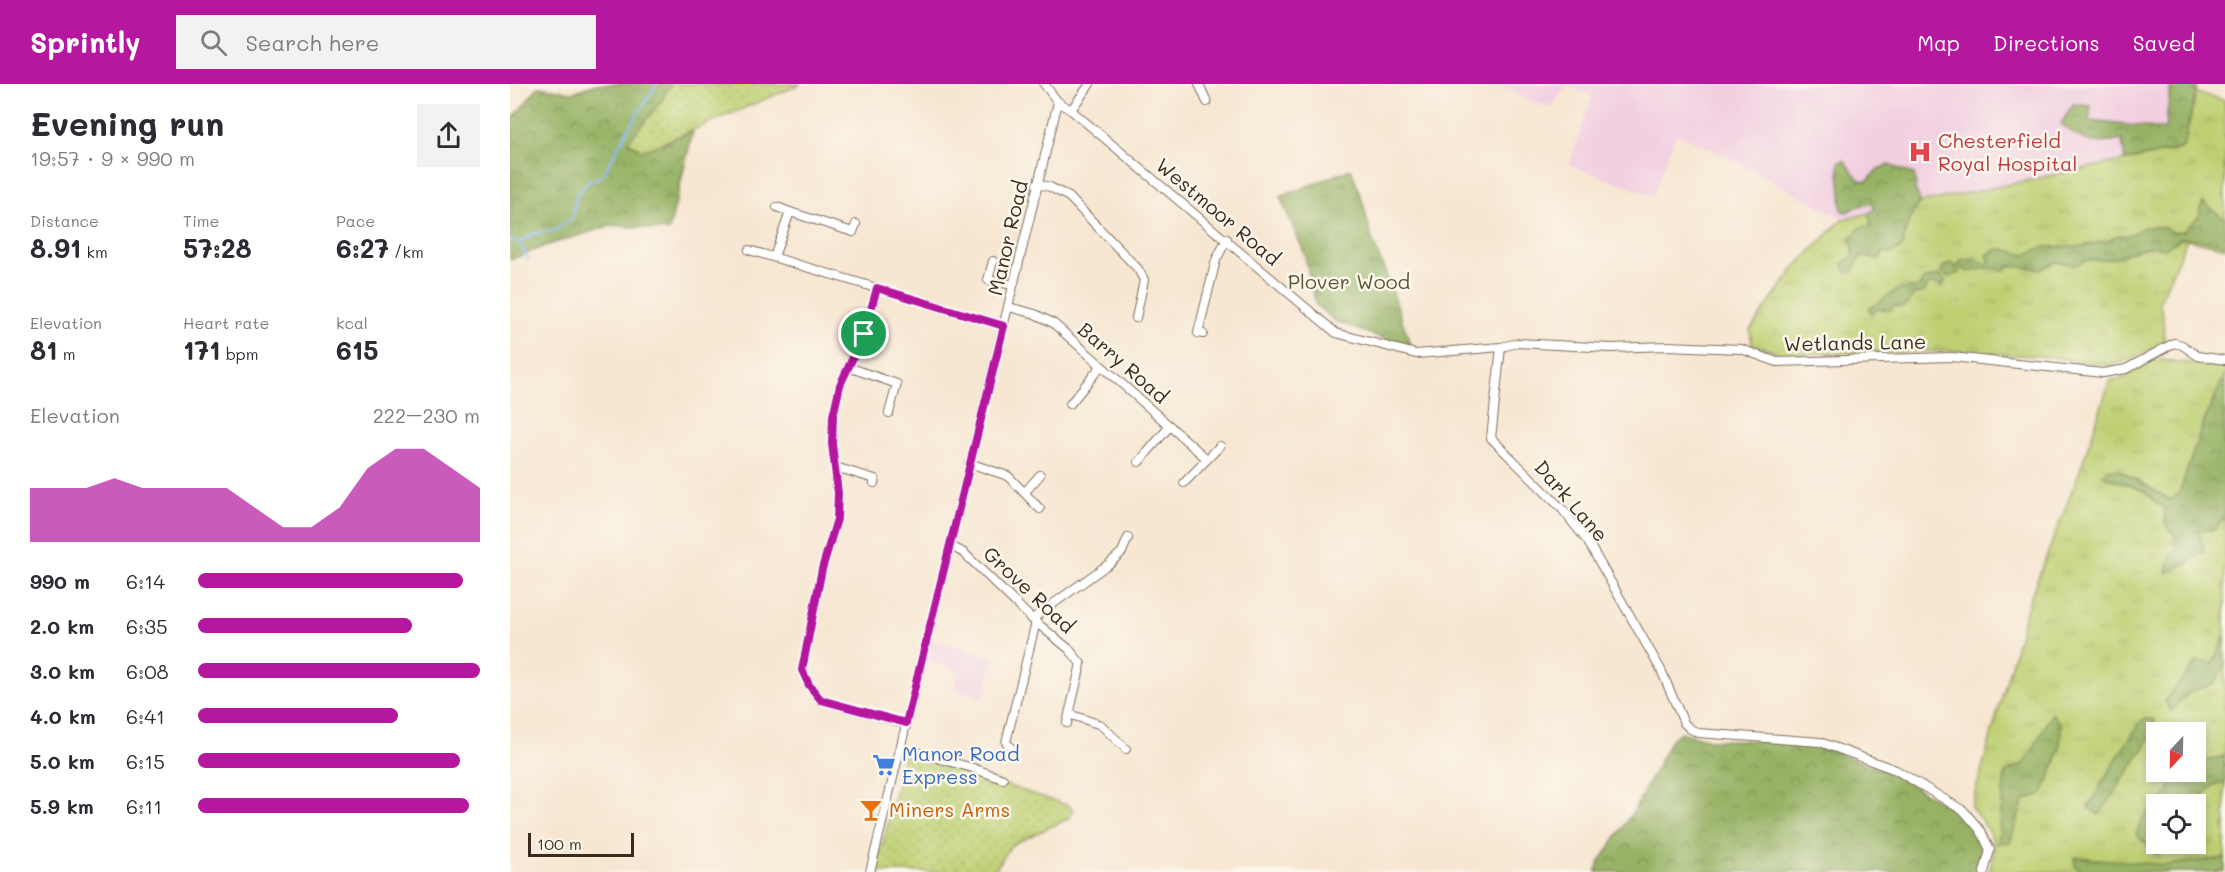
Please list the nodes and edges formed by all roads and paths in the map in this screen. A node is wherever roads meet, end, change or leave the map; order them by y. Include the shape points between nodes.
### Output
1 (1044, 84) edge
2 (1090, 84) edge
3 (1199, 84) edge
4 (1058, 102) junction
5 (1207, 102) dead end
6 (1071, 110) junction
7 (1037, 184) junction
8 (777, 207) dead end
9 (790, 212) junction
10 (856, 224) dead end
11 (1227, 239) junction
12 (749, 250) dead end
13 (774, 257) junction
14 (993, 261) dead end
15 (1013, 285) junction
16 (877, 288) junction
17 (1009, 307) junction
18 (1136, 318) dead end
19 (1004, 326) junction
20 (1203, 334) dead end
21 (1501, 347) junction
22 (2225, 360) edge
23 (1101, 366) junction
24 (848, 367) junction
25 (1070, 404) dead end
26 (889, 413) dead end
27 (1170, 426) junction
28 (1220, 446) dead end
29 (1207, 459) junction
30 (1139, 462) dead end
31 (969, 463) junction
32 (835, 467) junction
33 (1040, 475) dead end
34 (874, 483) dead end
35 (1184, 483) dead end
36 (1025, 492) junction
37 (1040, 509) dead end
38 (1128, 538) dead end
39 (951, 546) junction
40 (1034, 620) junction
41 (1069, 714) junction
42 (906, 723) junction
43 (1067, 723) dead end
44 (901, 748) junction
45 (1011, 748) dead end
46 (1126, 749) dead end
47 (1003, 779) dead end
48 (870, 872) edge
49 (1984, 872) edge

1 - 4 street
2 - 6 street
3 - 5 street
4 - 6 street, Westmoor Road
4 - 7 street, Manor Road
6 - 11 street, Westmoor Road
7 - 15 street, Manor Road
7 - 18 street via 1069,197 1138,269 1144,280
8 - 9 street
9 - 10 street via 853,232
9 - 13 street
11 - 20 street via 1216,260 1198,333
11 - 21 street, Westmoor Road via 1336,333 1416,354
12 - 13 street
13 - 16 street
14 - 15 street via 988,280
15 - 17 street, Manor Road
16 - 19 street
16 - 24 street via 864,334
17 - 19 street, Manor Road
17 - 23 street, Barry Road via 1053,322
19 - 31 street, Manor Road
21 - 22 street, Wetlands Lane via 1518,343 1741,349 1778,362 1952,357 2103,373 2126,369 2174,343 2194,355
21 - 49 street, Dark Lane via 1491,438 1562,509 1588,542 1661,670 1684,723 1698,733 1820,742 1896,770 1964,811 1981,831 1990,850
23 - 25 street
23 - 27 street, Barry Road
24 - 26 street via 897,384
24 - 32 street via 833,416
27 - 29 street, Barry Road
27 - 30 street
28 - 29 street
29 - 35 street
31 - 36 street via 1001,472
31 - 39 street, Manor Road
32 - 34 street via 875,479
32 - 42 street via 837,519 822,569 802,670 821,700
33 - 36 street
36 - 37 street
38 - 40 street via 1122,552 1110,563
39 - 40 street, Grove Road via 964,553
39 - 42 street, Manor Road
40 - 41 street, Grove Road via 1082,664
40 - 45 street via 1006,742
41 - 43 street
41 - 46 street via 1101,725
42 - 44 street, Manor Road
44 - 47 street
44 - 48 street, Manor Road

